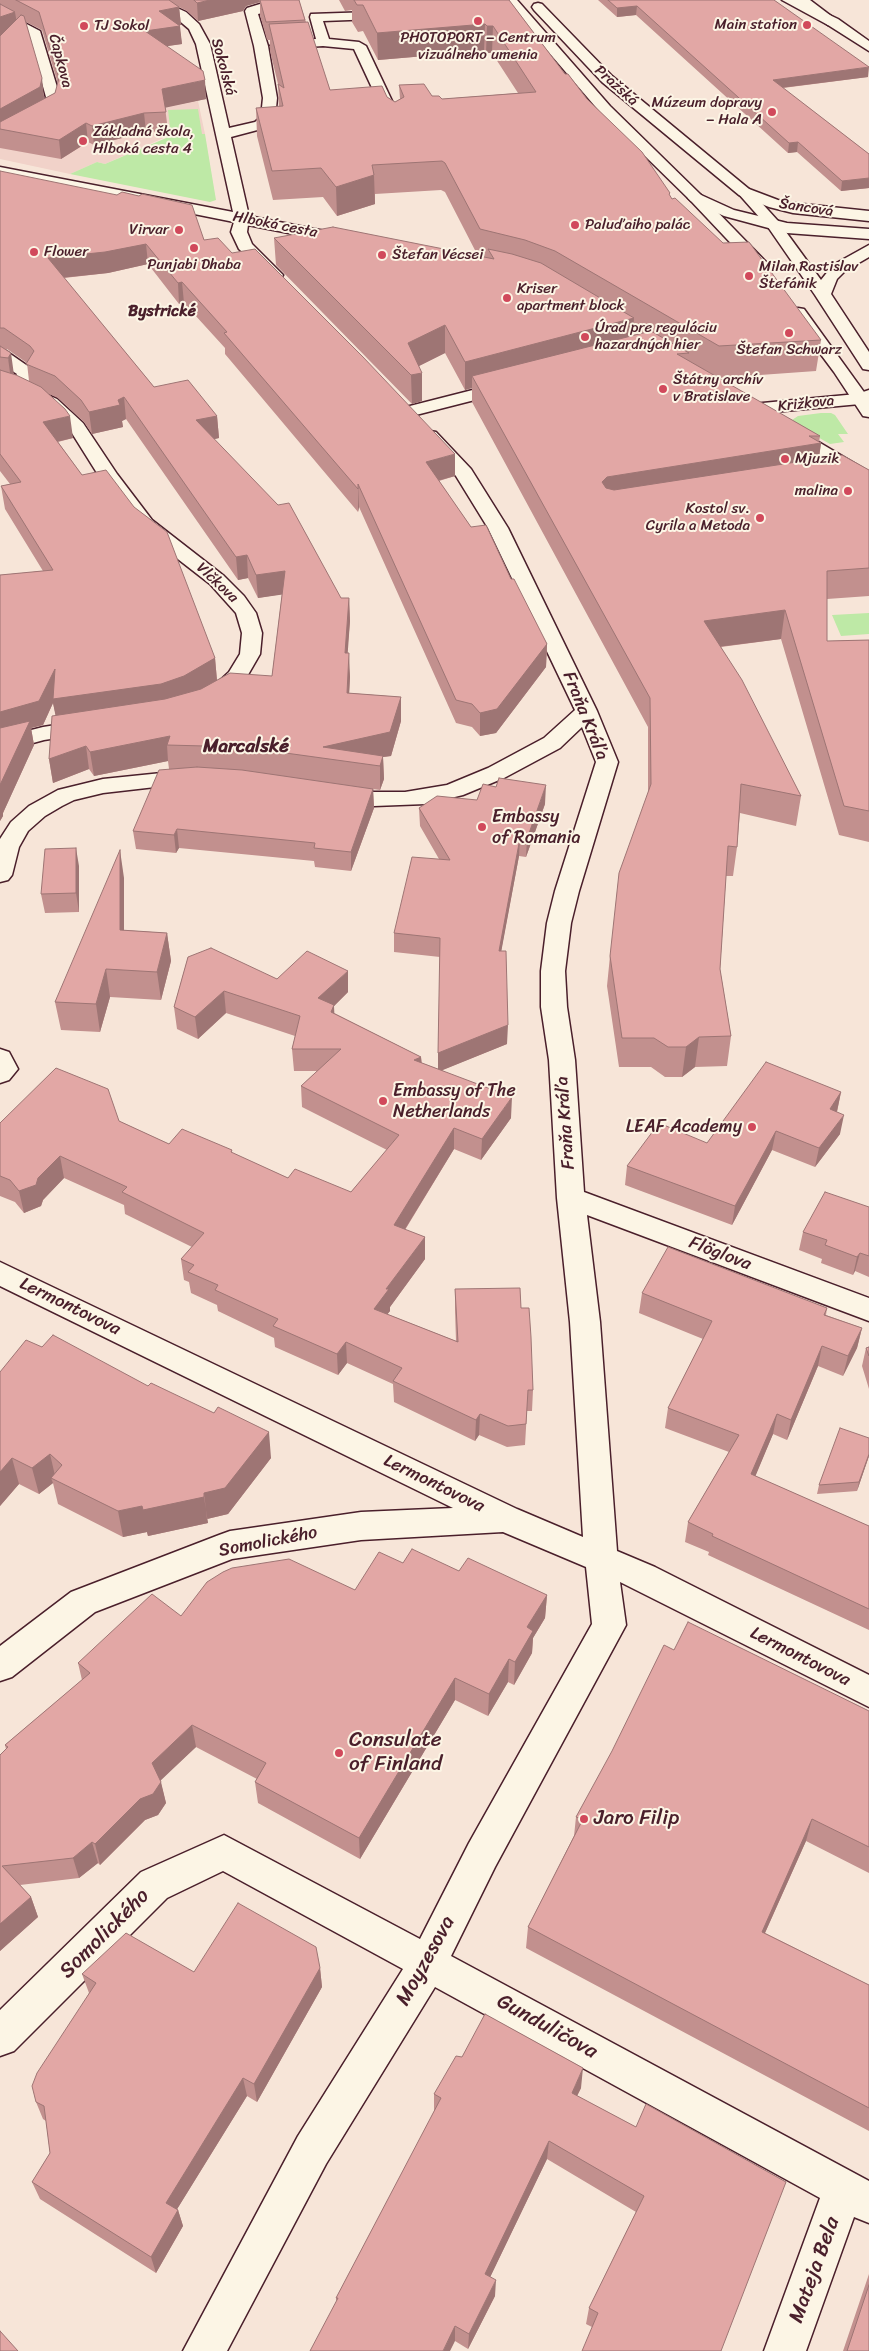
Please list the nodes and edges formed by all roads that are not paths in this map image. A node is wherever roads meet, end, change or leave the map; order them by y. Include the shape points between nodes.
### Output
1 (124, 0) edge
2 (283, 0) edge
3 (510, 0) edge
4 (532, 0) edge
5 (788, 0) edge
6 (802, 0) edge
7 (822, 0) edge
8 (0, 14) edge
9 (371, 16) edge
10 (833, 22) junction
11 (323, 42) junction
12 (261, 46) junction
13 (869, 47) edge
14 (396, 124) edge
15 (223, 133) junction
16 (0, 138) edge
17 (0, 171) edge
18 (744, 192) junction
19 (696, 198) junction
20 (869, 217) edge
21 (242, 218) junction
22 (773, 224) junction
23 (812, 231) junction
24 (869, 234) edge
25 (358, 242) edge
26 (776, 247) junction
27 (869, 250) edge
28 (287, 288) edge
29 (823, 294) junction
30 (787, 299) edge
31 (0, 355) edge
32 (869, 365) edge
33 (527, 382) edge
34 (9, 386) edge
35 (735, 399) edge
36 (866, 402) edge
37 (752, 409) junction
38 (862, 476) edge
39 (829, 477) edge
40 (195, 706) edge
41 (586, 711) junction
42 (110, 724) edge
43 (0, 746) edge
44 (214, 777) edge
45 (318, 791) edge
46 (0, 875) edge
47 (0, 1058) edge
48 (0, 1074) edge
49 (571, 1198) junction
50 (0, 1273) edge
51 (869, 1310) edge
52 (506, 1519) junction
53 (601, 1559) junction
54 (1, 1663) edge
55 (869, 1692) edge
56 (224, 1852) joint
57 (428, 1963) junction
58 (0, 2037) edge
59 (857, 2196) edge
60 (204, 2351) edge
61 (785, 2351) edge

1 - 15 street, Sokolská via 171,10 194,27 203,44
2 - 12 street via 251,11
3 - 19 street, Pražská via 605,109
4 - 18 street, Pražská via 607,79
5 - 10 street
6 - 10 street
7 - 10 street
8 - 16 street, Čapkova via 34,31 53,97 52,109
9 - 11 street via 316,17
10 - 13 street
11 - 12 street
11 - 14 street via 359,46
12 - 15 street via 270,98 268,118 260,125
15 - 21 street, Sokolská
17 - 21 street, Hlboká cesta
18 - 20 street, Šancová via 793,208
18 - 22 street, Pražská
19 - 22 street, Pražská via 729,213
19 - 26 street, Pražská via 772,279
20 - 23 street
21 - 25 street, Hlboká cesta
21 - 28 street via 239,232 245,246
22 - 23 street, Šancová
22 - 26 street, Pražská
23 - 24 street, Šancová
23 - 26 street, Šancová
26 - 29 street, Pražská
27 - 29 street via 839,268
29 - 32 street, Pražská
30 - 36 street
31 - 34 street via 26,373
33 - 41 street, Fraňa Kráľa via 403,407 464,473 498,528
34 - 40 street, Vlčkova via 51,403 77,428 145,524 217,580 246,613 253,643 244,667 222,691
35 - 37 street, Križkova
36 - 37 street, Križkova
37 - 38 street, Križkova
38 - 39 street
41 - 45 street via 552,743 496,773 455,790 414,799 374,799
41 - 49 street, Fraňa Kráľa via 607,762 567,891 553,971
42 - 43 street via 43,734
44 - 46 street via 158,779 103,786 66,795 37,811 19,827 7,847
47 - 48 street via 5,1069
49 - 51 street, Flöglova
49 - 53 street, Fraňa Kráľa via 585,1322
50 - 52 street, Lermontovova
52 - 53 street, Lermontovova
52 - 54 street, Somolického via 361,1526 230,1546 83,1602
53 - 55 street, Lermontovova via 643,1577
53 - 57 street, Moyzesova via 609,1625 482,1855
56 - 57 street, Gunduličova
56 - 58 street, Somolického via 154,1885
57 - 59 street, Gunduličova
57 - 60 street, Moyzesova via 312,2150
59 - 61 street, Mateja Bela

